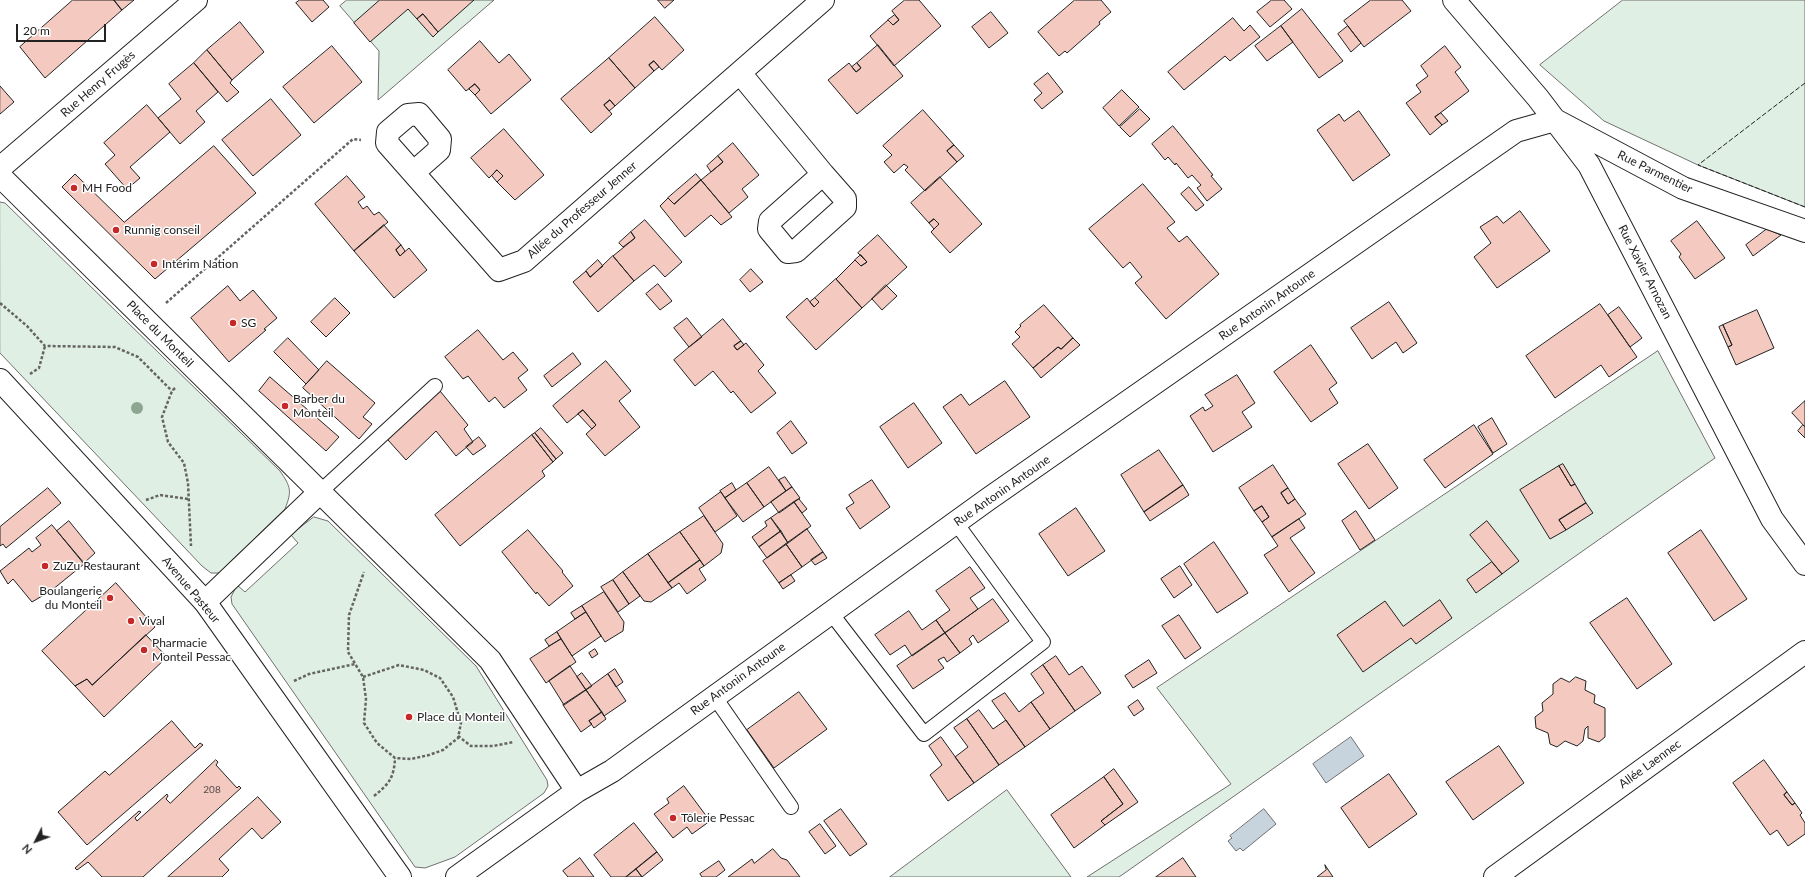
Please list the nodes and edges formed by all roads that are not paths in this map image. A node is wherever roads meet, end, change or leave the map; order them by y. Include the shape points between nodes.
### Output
1 (196, 0) edge
2 (823, 0) edge
3 (1454, 0) edge
4 (740, 73) junction
5 (1555, 120) junction
6 (0, 168) edge
7 (414, 172) junction
8 (823, 174) dead end
9 (0, 176) edge
10 (1805, 231) edge
11 (5, 384) edge
12 (435, 386) dead end
13 (320, 492) junction
14 (956, 523) junction
15 (1805, 564) edge
16 (204, 602) junction
17 (831, 612) junction
18 (1805, 652) edge
19 (714, 696) junction
20 (577, 791) junction
21 (791, 807) dead end
22 (400, 877) edge
23 (457, 877) edge
24 (1495, 877) edge

1 - 6 street, Rue Henry Frugès
2 - 4 street
3 - 5 street, Rue Xavier Arnozan
4 - 7 street, Allée du Professeur Jenner via 524,261 499,270
4 - 8 street
5 - 10 street, Rue Parmentier via 1683,188
5 - 14 street, Rue Antonin Antoune via 1516,132
5 - 15 street, Rue Xavier Arnozan via 1589,165 1772,519
7 - 7 street, Allée du Professeur Jenner via 387,143 388,132 408,115 419,114 440,139 440,150
9 - 13 street, Place du Monteil
11 - 16 street, Avenue Pasteur
12 - 13 lane
13 - 16 street
13 - 20 street, Place du Monteil via 490,660
14 - 17 street, Rue Antonin Antoune
14 - 17 lane via 1043,642 924,734
16 - 22 street, Avenue Pasteur
17 - 19 street, Rue Antonin Antoune
18 - 24 street, Allée Laennec
19 - 20 street, Rue Antonin Antoune via 612,771
19 - 21 lane
20 - 23 street, Rue Antonin Antoune

